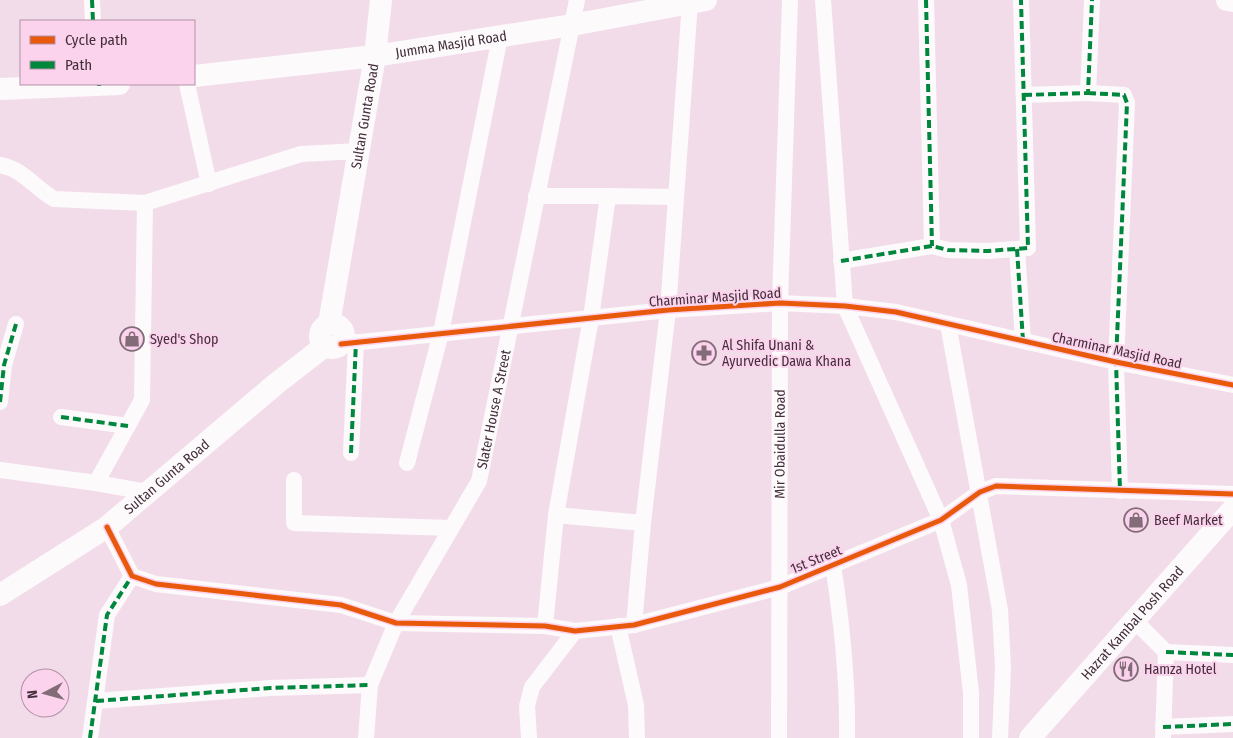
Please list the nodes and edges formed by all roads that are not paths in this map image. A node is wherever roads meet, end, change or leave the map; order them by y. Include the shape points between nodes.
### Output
1 (92, 0) edge
2 (381, 0) edge
3 (576, 0) edge
4 (790, 0) edge
5 (823, 0) edge
6 (926, 0) edge
7 (1022, 0) edge
8 (1092, 0) edge
9 (1227, 0) edge
10 (698, 1) edge
11 (1233, 1) edge
12 (652, 5) edge
13 (94, 20) edge
14 (572, 25) junction
15 (500, 36) junction
16 (375, 56) junction
17 (195, 76) edge
18 (85, 85) edge
19 (187, 85) edge
20 (0, 89) edge
21 (1088, 93) junction
22 (1024, 95) junction
23 (358, 151) junction
24 (0, 165) edge
25 (209, 184) junction
26 (536, 196) junction
27 (608, 196) junction
28 (676, 197) junction
29 (145, 203) junction
30 (932, 246) junction
31 (1017, 249) junction
32 (841, 261) junction
33 (780, 303) junction
34 (844, 306) junction
35 (668, 310) junction
36 (591, 318) junction
37 (16, 324) dead end
38 (948, 324) junction
39 (509, 326) junction
40 (440, 333) junction
41 (338, 339) junction
42 (1023, 341) junction
43 (1116, 362) junction
44 (1233, 385) edge
45 (0, 402) edge
46 (62, 417) dead end
47 (128, 426) junction
48 (351, 453) dead end
49 (407, 463) dead end
50 (0, 470) edge
51 (294, 480) dead end
52 (96, 483) junction
53 (1120, 491) junction
54 (147, 492) junction
55 (980, 492) junction
56 (1233, 494) edge
57 (1233, 509) edge
58 (556, 516) junction
59 (941, 520) junction
60 (643, 523) junction
61 (107, 527) junction
62 (452, 528) junction
63 (832, 565) junction
64 (132, 576) junction
65 (780, 587) junction
66 (0, 595) edge
67 (1135, 621) junction
68 (396, 622) junction
69 (626, 625) junction
70 (546, 626) junction
71 (576, 631) junction
72 (1166, 652) junction
73 (1233, 655) edge
74 (370, 685) junction
75 (96, 701) junction
76 (1233, 724) edge
77 (1163, 733) edge
78 (90, 738) edge
79 (366, 738) edge
80 (530, 738) edge
81 (637, 738) edge
82 (778, 738) edge
83 (847, 738) edge
84 (971, 738) edge
85 (1000, 738) edge
86 (1030, 738) edge

1 - 13 street
2 - 16 street, Sultan Gunta Road
3 - 14 street, Slater House A Street
4 - 33 street, Mir Obaidulla Road
5 - 32 street
6 - 30 street
7 - 22 street
8 - 21 street
9 - 11 street
10 - 12 street, Jumma Masjid Road
10 - 28 street
12 - 14 street, Jumma Masjid Road
14 - 15 street, Jumma Masjid Road
14 - 26 street, Slater House A Street
15 - 16 street, Jumma Masjid Road
15 - 40 street
16 - 17 street, Jumma Masjid Road
16 - 23 street, Sultan Gunta Road
18 - 20 street
19 - 25 street
21 - 22 street
21 - 43 street via 1124,95 1127,103
22 - 31 street via 1029,234 1028,248
23 - 25 street via 301,154
23 - 41 street, Sultan Gunta Road
24 - 29 street via 19,172 54,199
25 - 29 street
26 - 27 street
26 - 39 street, Slater House A Street
27 - 28 street
27 - 36 street
28 - 35 street
29 - 47 street via 142,400
30 - 31 street via 948,250
30 - 32 street
31 - 42 street
32 - 34 street
33 - 34 street, Charminar Masjid Road
33 - 35 street, Charminar Masjid Road
33 - 65 street, Mir Obaidulla Road
34 - 38 street, Charminar Masjid Road via 896,312
34 - 59 street
35 - 36 street, Charminar Masjid Road
35 - 60 street
36 - 39 street, Charminar Masjid Road
36 - 58 street
37 - 45 street via 4,365
38 - 42 street, Charminar Masjid Road
38 - 55 street
39 - 40 street, Charminar Masjid Road
39 - 62 street, Slater House A Street via 479,481
40 - 41 street, Charminar Masjid Road
40 - 49 street
41 - 48 street
41 - 54 street, Sultan Gunta Road via 277,383
42 - 43 street, Charminar Masjid Road
43 - 44 street, Charminar Masjid Road
43 - 53 street
46 - 47 street
47 - 52 street
50 - 52 street
51 - 62 street via 294,522
52 - 54 street
53 - 55 street, 1st Street via 996,486
53 - 56 street, 1st Street
54 - 61 street, Sultan Gunta Road
55 - 59 street, 1st Street
55 - 85 street via 1000,610
57 - 67 street, Hazrat Kambal Posh Road
58 - 60 street
58 - 70 street
59 - 63 street, 1st Street
59 - 84 street via 959,585 972,693
60 - 69 street
61 - 64 street
61 - 66 street, Sultan Gunta Road
62 - 68 street, Slater House A Street
63 - 65 street, 1st Street
63 - 83 street via 843,627 848,695
64 - 68 street, 1st Street via 156,584 341,605
64 - 75 street via 107,615
65 - 69 street, 1st Street
65 - 82 street, Mir Obaidulla Road
67 - 72 street
67 - 86 street, Hazrat Kambal Posh Road
68 - 70 street, 1st Street
68 - 74 street, Slater House A Street
69 - 71 street, 1st Street
69 - 81 street
70 - 71 street, 1st Street
71 - 80 street via 532,687 527,706
72 - 73 street
72 - 77 street
74 - 75 street via 270,688
74 - 79 street, Slater House A Street
75 - 78 street
76 - 77 street

